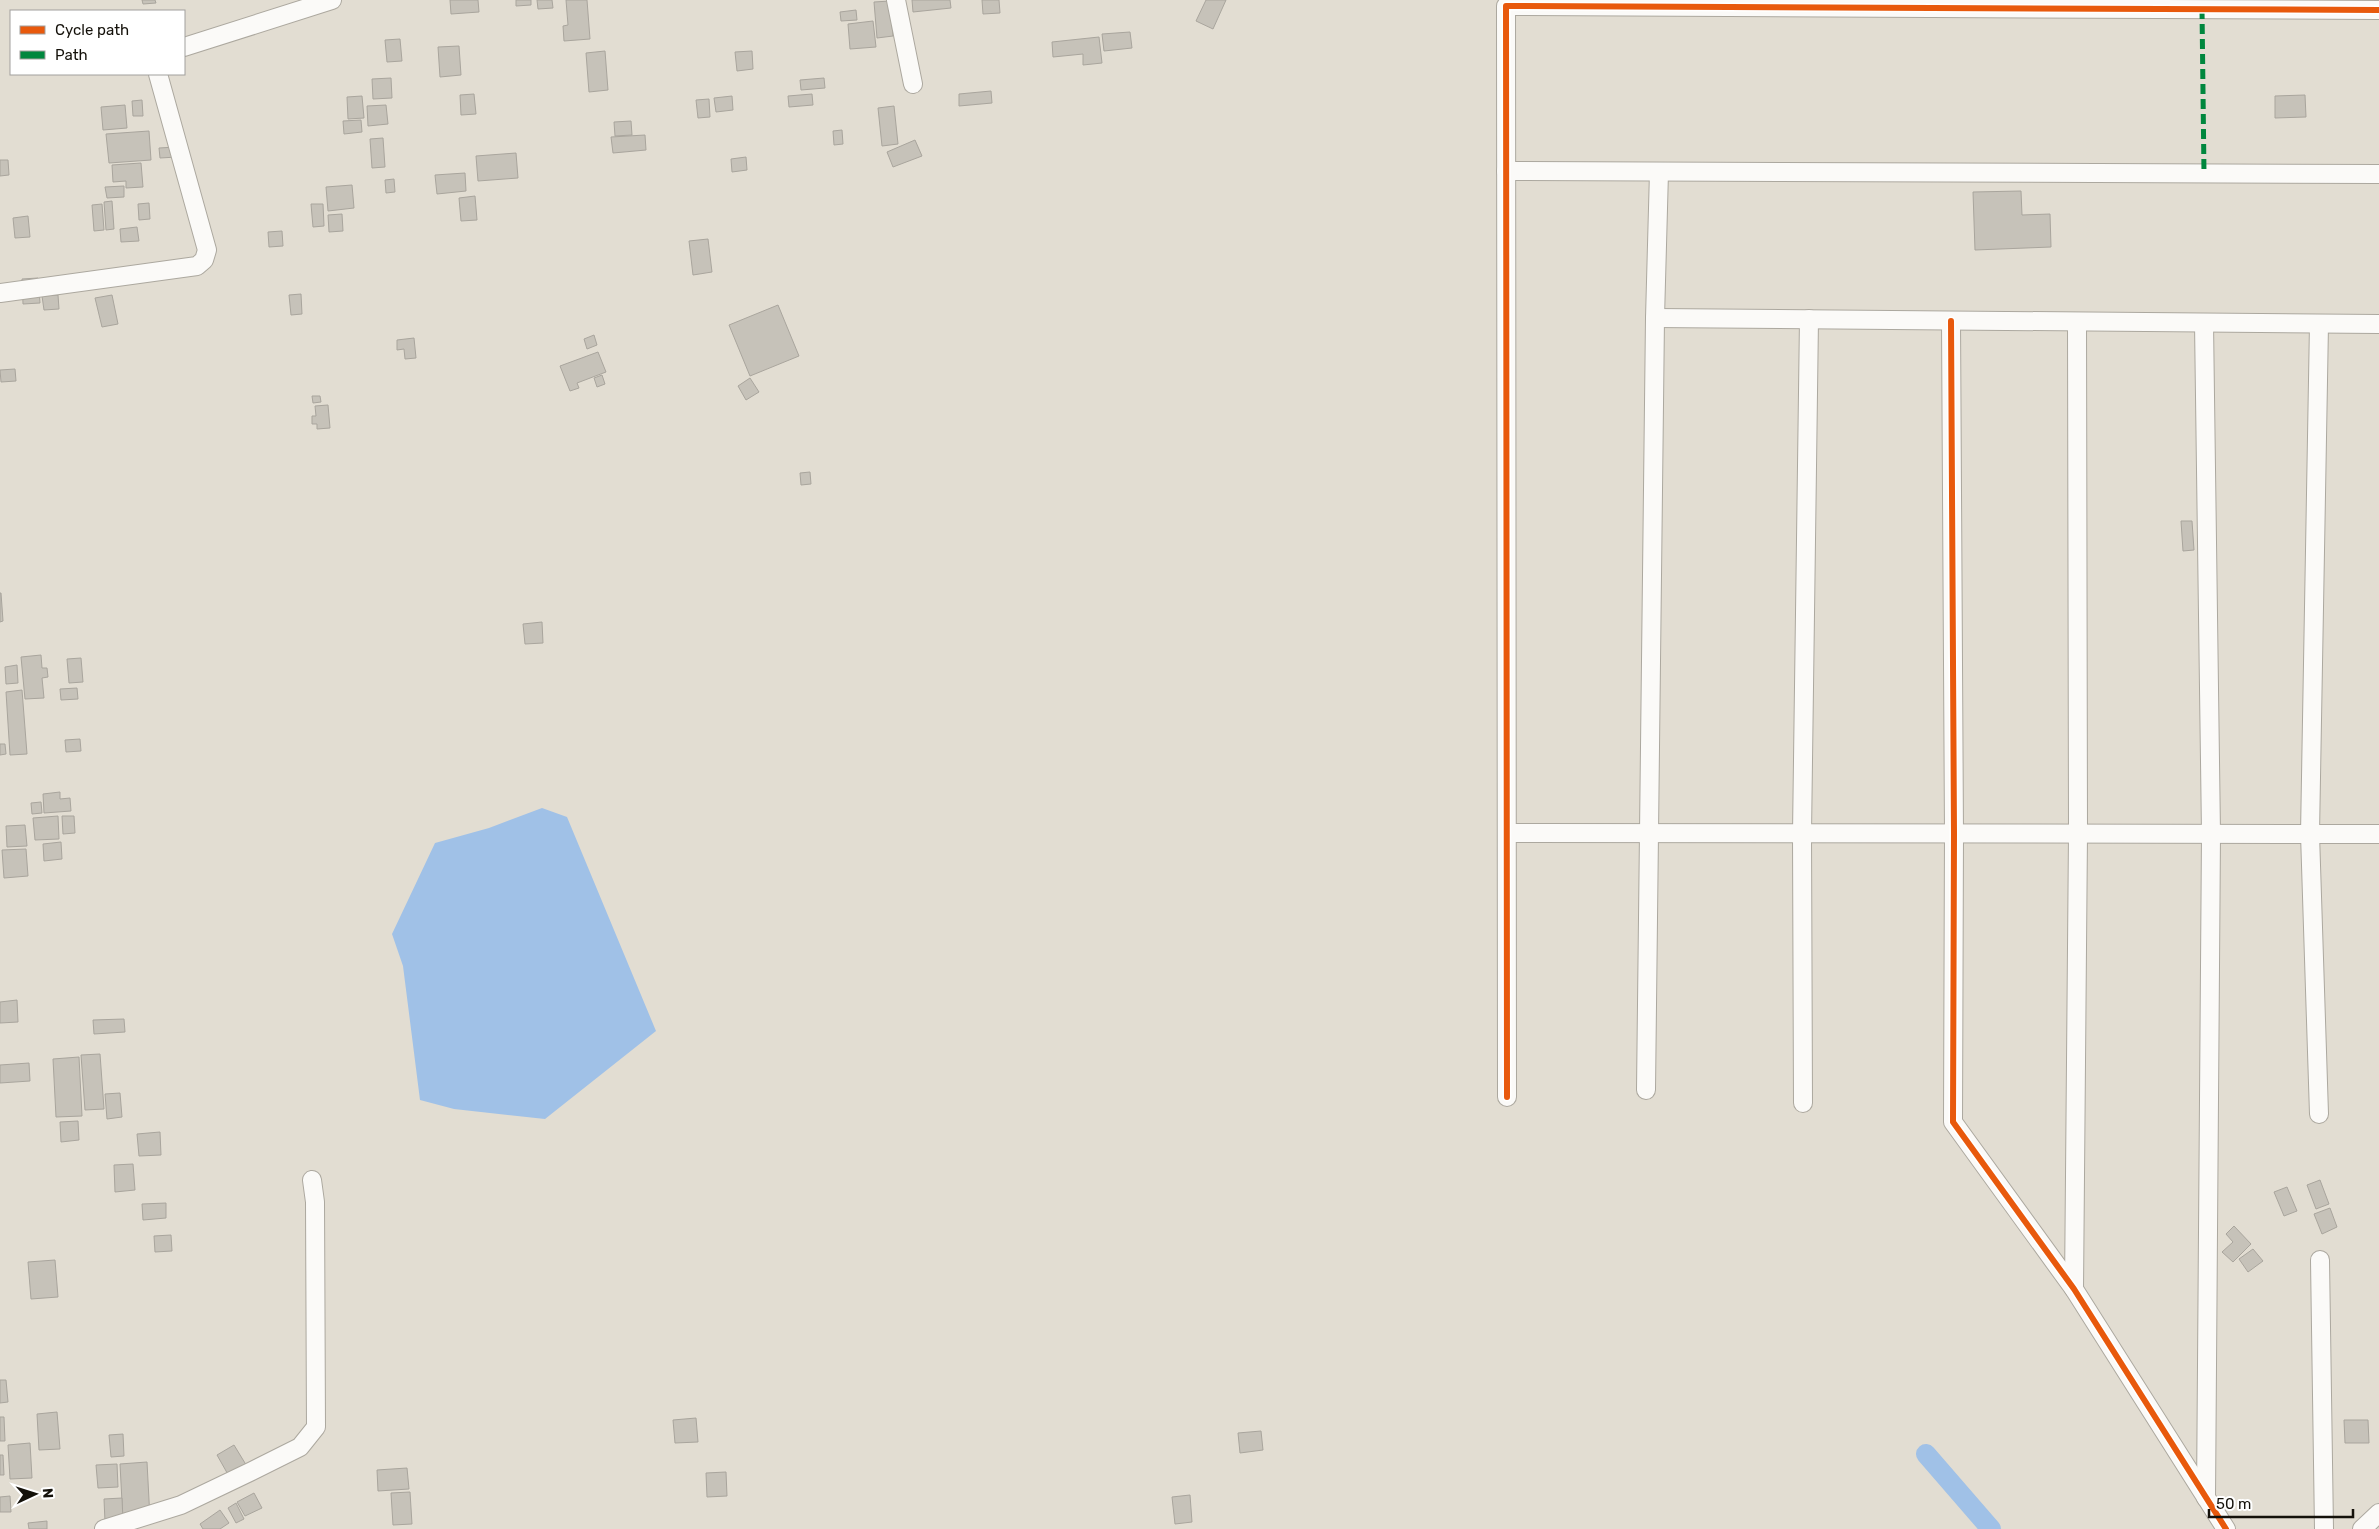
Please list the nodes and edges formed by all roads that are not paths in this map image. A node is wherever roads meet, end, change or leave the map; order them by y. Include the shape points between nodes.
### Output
1 (332, 0) edge
2 (896, 0) edge
3 (1658, 3) edge
4 (1807, 4) edge
5 (1938, 4) edge
6 (2068, 4) edge
7 (2171, 4) edge
8 (2294, 5) edge
9 (2379, 10) edge
10 (185, 48) edge
11 (158, 75) edge
12 (913, 84) dead end
13 (1506, 171) junction
14 (1659, 172) junction
15 (2379, 174) edge
16 (0, 293) edge
17 (1655, 318) junction
18 (1809, 320) junction
19 (1951, 321) junction
20 (2077, 322) junction
21 (2204, 323) junction
22 (2319, 324) junction
23 (2379, 324) edge
24 (1507, 833) junction
25 (1651, 834) junction
26 (1802, 834) junction
27 (1954, 834) junction
28 (2078, 834) junction
29 (2211, 834) junction
30 (2310, 834) junction
31 (2379, 834) edge
32 (1646, 1090) dead end
33 (1507, 1097) dead end
34 (1802, 1103) dead end
35 (2319, 1114) dead end
36 (312, 1180) dead end
37 (2320, 1260) dead end
38 (2074, 1288) junction
39 (2206, 1498) junction
40 (104, 1529) edge
41 (2226, 1529) edge
42 (2324, 1529) edge

1 - 10 street
2 - 12 street
3 - 4 street
3 - 13 street via 1506,6
4 - 5 street
5 - 6 street
6 - 7 street
7 - 8 street
8 - 9 street
11 - 16 street via 207,250 204,260 197,266
13 - 14 street
13 - 24 street
14 - 15 street
14 - 17 street
17 - 18 street
17 - 25 street
18 - 19 street
18 - 26 street
19 - 20 street
19 - 27 street
20 - 21 street
20 - 28 street
21 - 22 street
21 - 29 street
22 - 23 street
22 - 30 street
24 - 25 street
24 - 33 street
25 - 26 street
25 - 32 street
26 - 27 street
26 - 34 street
27 - 28 street
27 - 38 street via 1953,1122
28 - 29 street
28 - 38 street
29 - 30 street
29 - 39 street
30 - 31 street
30 - 35 street
36 - 40 street via 315,1202 316,1426 300,1447 252,1471 181,1505
37 - 42 street
38 - 39 street
39 - 41 street

